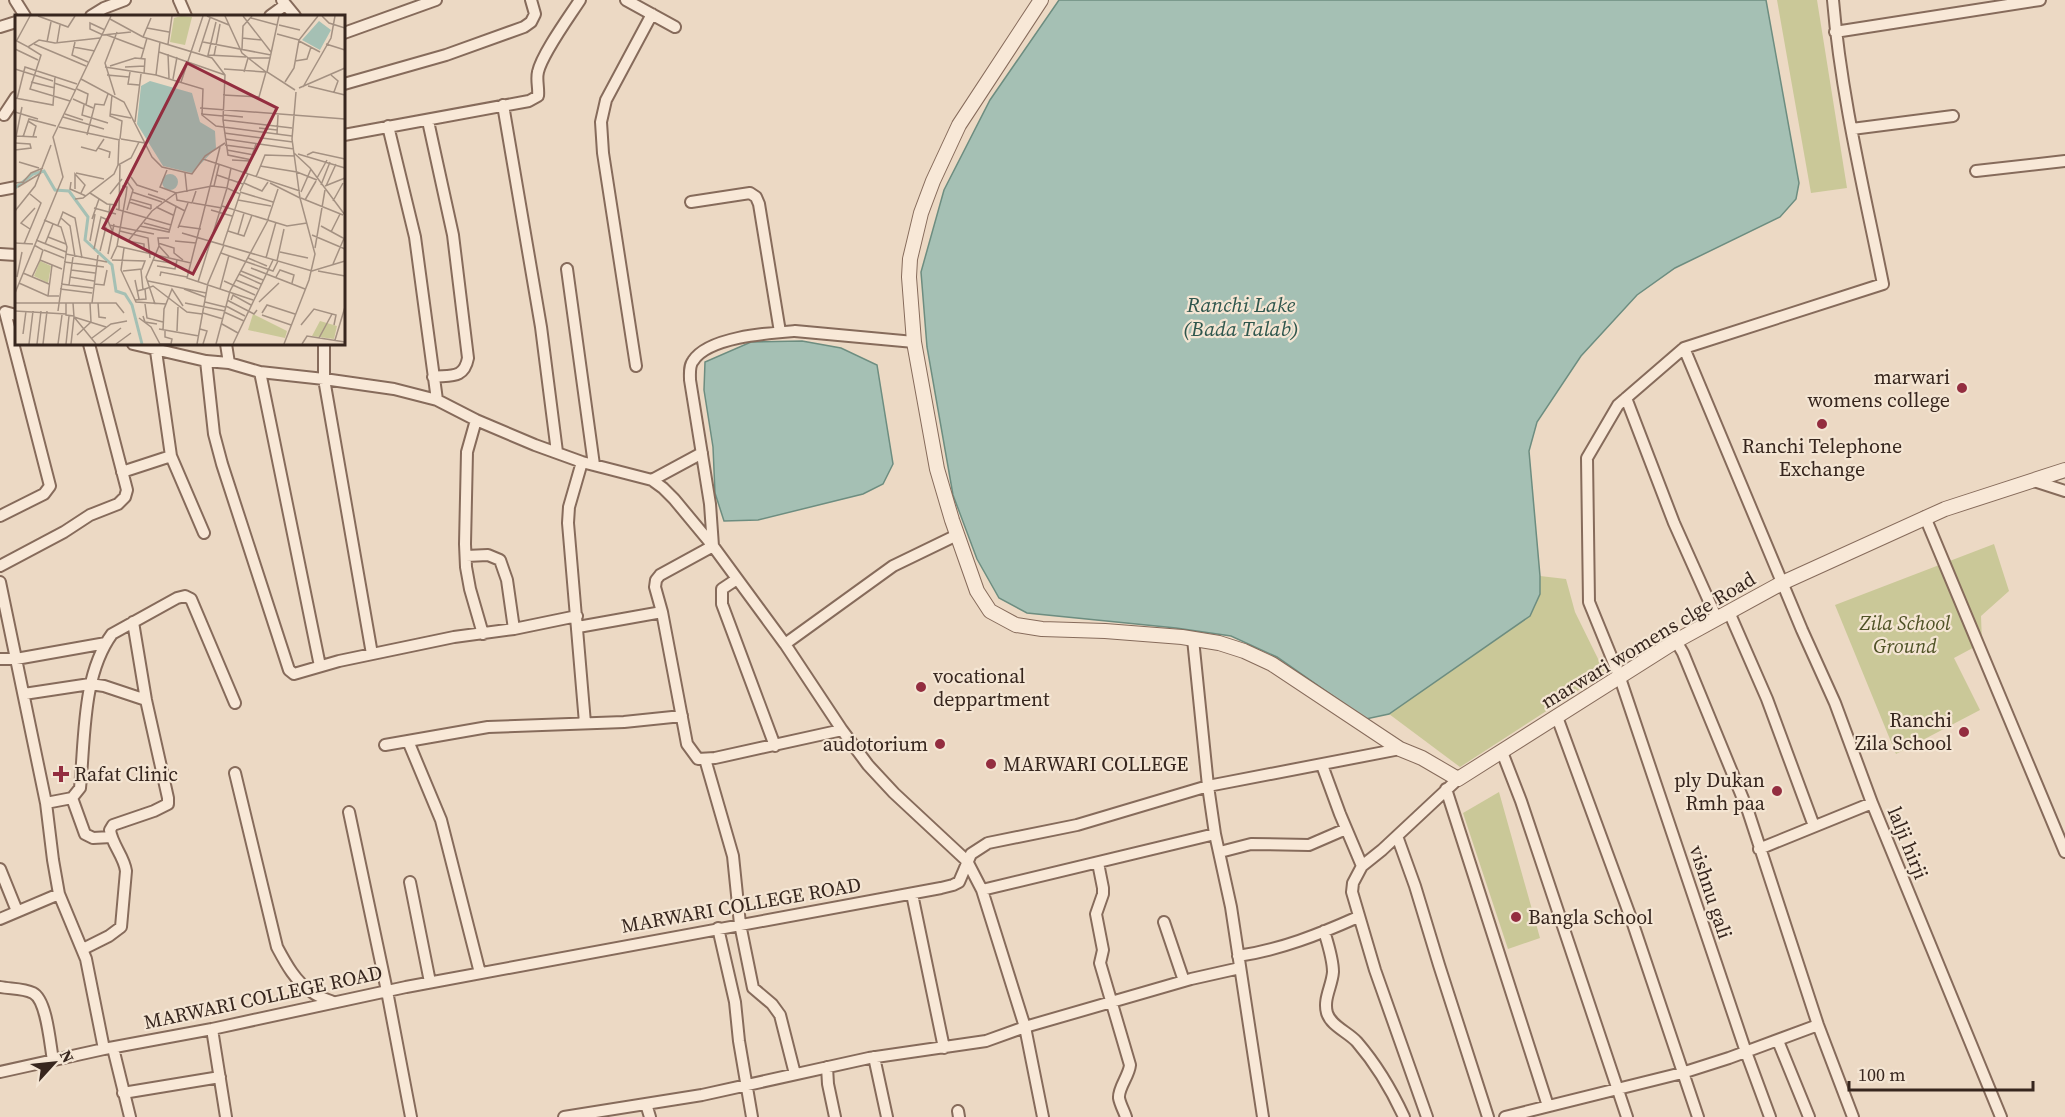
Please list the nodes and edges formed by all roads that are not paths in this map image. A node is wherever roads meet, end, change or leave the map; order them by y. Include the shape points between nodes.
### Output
1 (15, 0) edge
2 (125, 0) edge
3 (179, 0) edge
4 (436, 0) edge
5 (531, 0) edge
6 (580, 0) edge
7 (626, 0) edge
8 (1041, 0) edge
9 (1833, 0) edge
10 (2040, 0) edge
11 (2003, 2) edge
12 (284, 3) edge
13 (104, 4) edge
14 (652, 14) junction
15 (24, 15) edge
16 (92, 15) edge
17 (186, 15) edge
18 (271, 15) edge
19 (294, 15) edge
20 (15, 22) edge
21 (0, 27) edge
22 (675, 27) dead end
23 (1835, 32) junction
24 (345, 33) edge
25 (345, 84) edge
26 (15, 98) edge
27 (503, 105) junction
28 (2, 115) edge
29 (1953, 116) dead end
30 (428, 121) junction
31 (388, 126) junction
32 (1852, 129) junction
33 (345, 135) edge
34 (2065, 161) edge
35 (1976, 171) dead end
36 (15, 187) edge
37 (0, 190) edge
38 (691, 202) dead end
39 (0, 254) edge
40 (15, 255) edge
41 (567, 269) dead end
42 (2, 312) edge
43 (780, 332) junction
44 (914, 342) junction
45 (89, 345) edge
46 (226, 345) edge
47 (324, 345) edge
48 (156, 346) edge
49 (1684, 348) junction
50 (206, 361) junction
51 (229, 363) junction
52 (636, 366) dead end
53 (260, 372) junction
54 (433, 377) junction
55 (324, 379) junction
56 (1626, 398) junction
57 (437, 400) junction
58 (476, 420) junction
59 (557, 452) junction
60 (702, 453) junction
61 (171, 456) junction
62 (582, 462) junction
63 (594, 465) junction
64 (2065, 470) edge
65 (122, 472) junction
66 (652, 480) junction
67 (2034, 482) junction
68 (2065, 491) edge
69 (0, 516) edge
70 (1925, 517) junction
71 (204, 533) dead end
72 (957, 535) junction
73 (713, 546) junction
74 (466, 556) junction
75 (0, 566) edge
76 (737, 579) junction
77 (0, 582) edge
78 (1782, 583) junction
79 (662, 612) junction
80 (1723, 616) junction
81 (577, 621) junction
82 (133, 622) junction
83 (513, 629) junction
84 (483, 634) junction
85 (1193, 639) junction
86 (1676, 641) junction
87 (106, 643) junction
88 (785, 644) junction
89 (372, 654) junction
90 (0, 659) edge
91 (16, 659) junction
92 (321, 666) junction
93 (1620, 678) junction
94 (90, 684) junction
95 (24, 694) junction
96 (146, 700) junction
97 (235, 703) dead end
98 (682, 716) junction
99 (1557, 717) junction
100 (585, 723) junction
101 (842, 730) junction
102 (408, 741) junction
103 (385, 745) dead end
104 (775, 746) junction
105 (1400, 749) junction
106 (1502, 752) junction
107 (705, 759) junction
108 (1322, 765) junction
109 (235, 772) dead end
110 (1458, 779) junction
111 (1208, 786) junction
112 (1446, 789) junction
113 (72, 798) junction
114 (46, 803) junction
115 (1872, 803) junction
116 (349, 812) dead end
117 (1814, 826) junction
118 (1346, 830) junction
119 (1215, 834) junction
120 (1397, 836) junction
121 (111, 837) junction
122 (1760, 849) junction
123 (1220, 852) junction
124 (2065, 852) edge
125 (967, 861) junction
126 (1098, 863) junction
127 (1362, 866) junction
128 (0, 869) edge
129 (410, 882) dead end
130 (982, 890) junction
131 (59, 894) junction
132 (912, 894) junction
133 (17, 911) junction
134 (1358, 917) junction
135 (0, 919) edge
136 (1164, 922) dead end
137 (740, 924) junction
138 (718, 928) junction
139 (1324, 931) junction
140 (83, 949) junction
141 (1238, 956) junction
142 (1240, 968) junction
143 (480, 973) junction
144 (1184, 981) junction
145 (430, 982) junction
146 (0, 987) edge
147 (387, 991) junction
148 (1112, 1001) junction
149 (333, 1002) junction
150 (1818, 1025) junction
151 (1025, 1027) junction
152 (212, 1029) junction
153 (1778, 1041) junction
154 (944, 1047) junction
155 (108, 1048) junction
156 (1746, 1052) junction
157 (874, 1057) junction
158 (53, 1060) junction
159 (827, 1067) junction
160 (0, 1072) edge
161 (1682, 1073) junction
162 (795, 1074) junction
163 (220, 1077) junction
164 (746, 1085) junction
165 (1617, 1089) junction
166 (123, 1093) junction
167 (646, 1104) junction
168 (1548, 1106) junction
169 (130, 1117) edge
170 (226, 1117) edge
171 (411, 1117) edge
172 (564, 1117) edge
173 (650, 1117) edge
174 (752, 1117) edge
175 (835, 1117) edge
176 (887, 1117) edge
177 (1043, 1117) edge
178 (1126, 1117) edge
179 (1263, 1117) edge
180 (1404, 1117) edge
181 (1427, 1117) edge
182 (1488, 1117) edge
183 (1505, 1117) edge
184 (1627, 1117) edge
185 (1698, 1117) edge
186 (1770, 1117) edge
187 (1809, 1117) edge
188 (1853, 1117) edge
189 (2001, 1117) edge

1 - 15 street
2 - 13 street
3 - 17 street
4 - 24 street
5 - 25 street via 535,14 524,27 446,55
6 - 27 street via 540,65 538,96
7 - 14 street
8 - 44 street via 959,125 921,213 910,259
9 - 23 street
10 - 11 street
11 - 23 street
12 - 18 street
12 - 19 street
13 - 16 street
14 - 22 street
14 - 52 street via 606,100 601,122
20 - 21 street
23 - 32 street
26 - 28 street
27 - 30 street
27 - 59 street via 542,327
29 - 32 street
30 - 31 street
30 - 54 street via 453,235 468,358 460,374
31 - 33 street
31 - 54 street via 415,237
32 - 49 street via 1883,284
34 - 35 street
36 - 37 street
38 - 43 street via 750,193 756,197
39 - 40 street
41 - 63 street
42 - 69 street via 50,486 44,494
43 - 44 street
43 - 60 street via 712,346 691,363 690,380
44 - 72 street via 937,470
45 - 65 street
46 - 51 street
47 - 55 street
48 - 50 street
48 - 61 street
49 - 56 street, vishnu gali
49 - 78 street, lalji hirji
50 - 51 street
50 - 92 street via 214,434 222,464 289,670 294,674
51 - 53 street
53 - 55 street
53 - 92 street
54 - 57 street
55 - 57 street via 405,391
55 - 89 street
56 - 80 street via 1674,523
56 - 93 street, vishnu gali via 1587,458 1589,602
57 - 58 street
58 - 59 street
58 - 74 street via 467,452
59 - 62 street
60 - 66 street
60 - 73 street
61 - 65 street
61 - 71 street
62 - 63 street
62 - 81 street via 568,524
63 - 66 street
64 - 67 street, marwari womens clge Road
65 - 75 street via 127,490 118,504 90,515
66 - 73 street via 674,499
67 - 68 street
67 - 70 street, marwari womens clge Road
70 - 78 street, marwari womens clge Road
70 - 124 street
72 - 85 street via 984,604 1005,621 1042,629
72 - 88 street via 893,566
73 - 76 street
73 - 79 street via 656,580
74 - 83 street via 488,555 500,560 507,580
74 - 84 street via 470,589
76 - 88 street
76 - 104 street via 722,589 722,604
77 - 91 street
78 - 80 street, marwari womens clge Road
78 - 115 street, lalji hirji via 1835,703
79 - 81 street
79 - 98 street
80 - 86 street, marwari womens clge Road
80 - 117 street via 1767,699
81 - 83 street
81 - 100 street
82 - 87 street via 112,634
82 - 96 street
82 - 97 street via 177,598 191,599
83 - 84 street
84 - 89 street
85 - 105 street via 1230,646 1272,664
85 - 111 street
86 - 93 street, marwari womens clge Road
86 - 122 street via 1732,770
87 - 91 street
87 - 94 street
88 - 101 street
89 - 92 street
90 - 91 street
91 - 95 street
93 - 99 street, marwari womens clge Road
93 - 156 street, vishnu gali
94 - 95 street
94 - 96 street
94 - 113 street via 80,788
95 - 114 street
96 - 121 street via 168,804 113,825
98 - 100 street
98 - 107 street via 687,744 698,759
99 - 106 street, marwari womens clge Road
99 - 161 street via 1632,921
100 - 102 street via 488,727
101 - 104 street
101 - 125 street via 880,779
102 - 103 street
102 - 143 street via 441,820
104 - 107 street
105 - 108 street, MARWARI COLLEGE ROAD
105 - 110 street
106 - 110 street, marwari womens clge Road
106 - 165 street
107 - 137 street via 733,856
108 - 111 street, MARWARI COLLEGE ROAD
108 - 118 street
109 - 149 street via 277,947 305,987
110 - 112 street
111 - 119 street
111 - 125 street, MARWARI COLLEGE ROAD via 1077,825 988,843
112 - 120 street
112 - 168 street
113 - 114 street
113 - 121 street via 85,834 93,838
114 - 131 street
115 - 117 street
115 - 189 street, lalji hirji
116 - 147 street
117 - 122 street
118 - 123 street via 1309,845 1251,844
118 - 127 street
119 - 123 street
119 - 126 street
120 - 127 street
120 - 182 street
121 - 140 street via 126,870 122,921 116,932
122 - 150 street
123 - 141 street
125 - 130 street
125 - 132 street, MARWARI COLLEGE ROAD via 959,882
126 - 130 street
126 - 148 street via 1104,894 1096,922 1103,950 1100,963
127 - 134 street via 1352,892
128 - 133 street
129 - 145 street
130 - 151 street
131 - 133 street
131 - 140 street
132 - 137 street, MARWARI COLLEGE ROAD
132 - 154 street
133 - 135 street
134 - 139 street
134 - 181 street
136 - 144 street
137 - 138 street, MARWARI COLLEGE ROAD
137 - 162 street via 753,988 780,1015
138 - 143 street, MARWARI COLLEGE ROAD
138 - 164 street via 735,1002
139 - 141 street via 1266,951
139 - 180 street via 1333,972 1327,1013 1362,1049 1388,1085
140 - 155 street
141 - 142 street
142 - 144 street
142 - 179 street
143 - 145 street, MARWARI COLLEGE ROAD
144 - 148 street
145 - 147 street, MARWARI COLLEGE ROAD
146 - 158 street via 35,993 38,997
147 - 149 street, MARWARI COLLEGE ROAD
147 - 171 street
148 - 151 street
148 - 178 street via 1130,1065 1119,1090
149 - 152 street, MARWARI COLLEGE ROAD
150 - 153 street
150 - 188 street
151 - 154 street via 987,1041
151 - 177 street
152 - 155 street, MARWARI COLLEGE ROAD
152 - 163 street
153 - 156 street
153 - 187 street
154 - 157 street
155 - 158 street, MARWARI COLLEGE ROAD
155 - 166 street
156 - 161 street
156 - 186 street, vishnu gali
157 - 159 street
157 - 176 street
158 - 160 street, MARWARI COLLEGE ROAD
159 - 162 street
159 - 175 street
161 - 165 street
161 - 185 street
162 - 164 street
163 - 166 street
163 - 170 street
164 - 167 street
164 - 174 street
165 - 168 street
165 - 184 street
166 - 169 street
167 - 172 street
167 - 173 street
168 - 183 street

